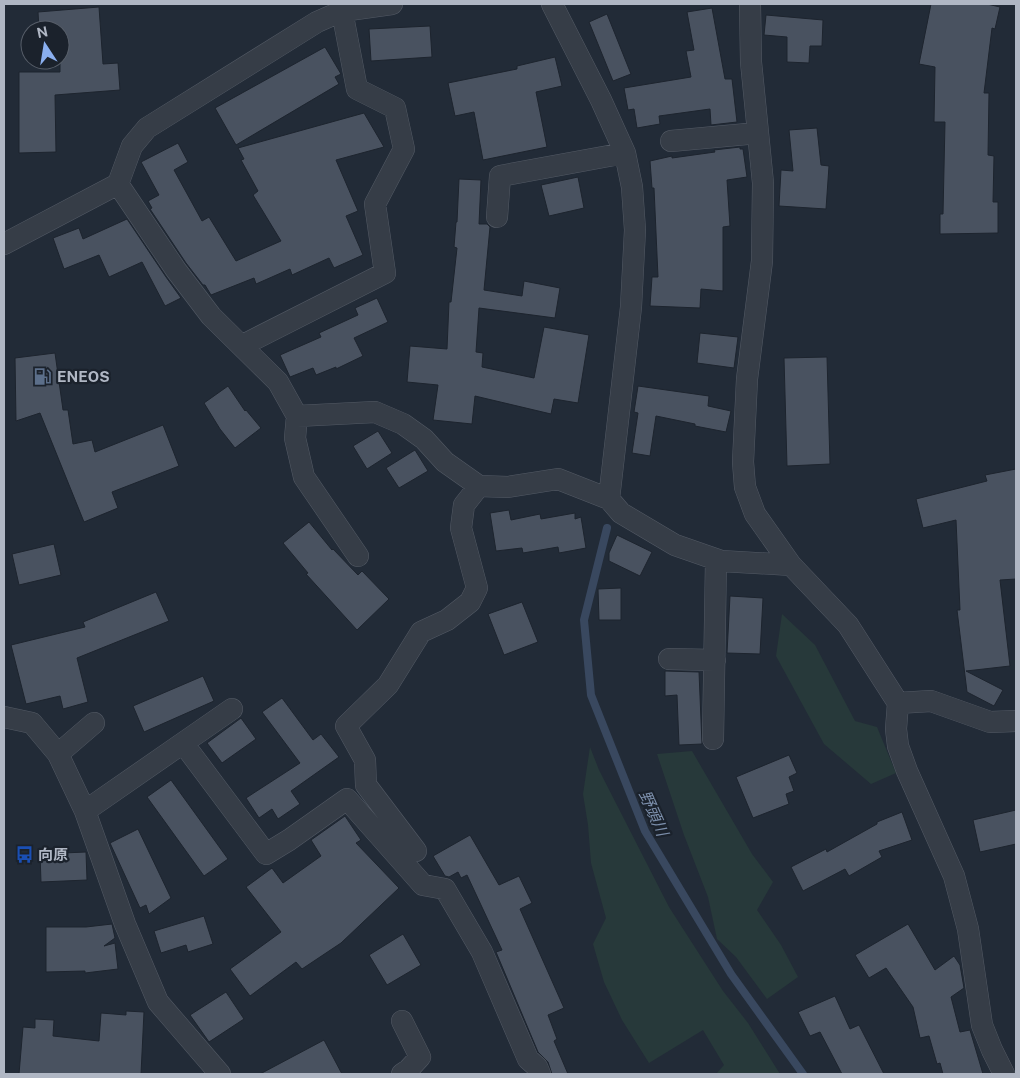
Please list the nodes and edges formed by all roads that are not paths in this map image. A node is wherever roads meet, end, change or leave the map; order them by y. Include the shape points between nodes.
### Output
1 (383, 4) edge
2 (553, 4) edge
3 (750, 4) edge
4 (342, 11) junction
5 (758, 133) junction
6 (671, 141) dead end
7 (625, 152) junction
8 (118, 184) junction
9 (497, 217) dead end
10 (4, 244) edge
11 (243, 345) junction
12 (297, 416) junction
13 (479, 486) junction
14 (609, 499) junction
15 (358, 556) dead end
16 (716, 560) junction
17 (791, 565) junction
18 (669, 659) dead end
19 (715, 660) junction
20 (898, 703) junction
21 (232, 709) dead end
22 (4, 717) edge
23 (1016, 721) edge
24 (94, 723) dead end
25 (713, 740) dead end
26 (183, 743) junction
27 (58, 754) junction
28 (85, 811) junction
29 (416, 851) dead end
30 (402, 1020) dead end
31 (220, 1074) edge
32 (402, 1074) edge
33 (540, 1074) edge
34 (1004, 1074) edge

1 - 4 street
2 - 7 street
3 - 5 street via 751,62
4 - 8 street via 316,22 147,128 132,146
4 - 11 street via 357,89 395,108 404,149 375,204 385,273
5 - 6 street
5 - 17 street via 763,183 762,261 746,379 744,487 755,514
7 - 9 street via 500,176
7 - 14 street via 636,230 631,307
8 - 10 street
8 - 11 street via 176,270 212,316
11 - 12 street via 278,382
12 - 13 street via 375,412 403,424 424,439 445,462
12 - 15 street via 295,438 304,477
13 - 14 street via 508,487 558,479
13 - 29 street via 464,505 461,528 477,588 470,602 447,620 421,632 388,685 346,726 365,760 366,786
14 - 16 street via 621,513 675,545
16 - 17 street
16 - 19 street
17 - 20 street via 848,625
18 - 19 street
19 - 25 street
20 - 23 street via 931,701 990,722
20 - 34 street via 898,746 954,876 968,928 982,1025
21 - 26 street
22 - 27 street via 32,723
24 - 27 street
26 - 28 street
26 - 33 street via 266,854 347,799 423,885 445,888 482,952 528,1059 537,1066
27 - 28 street
28 - 31 street via 125,924 158,1002
30 - 32 street via 420,1057

